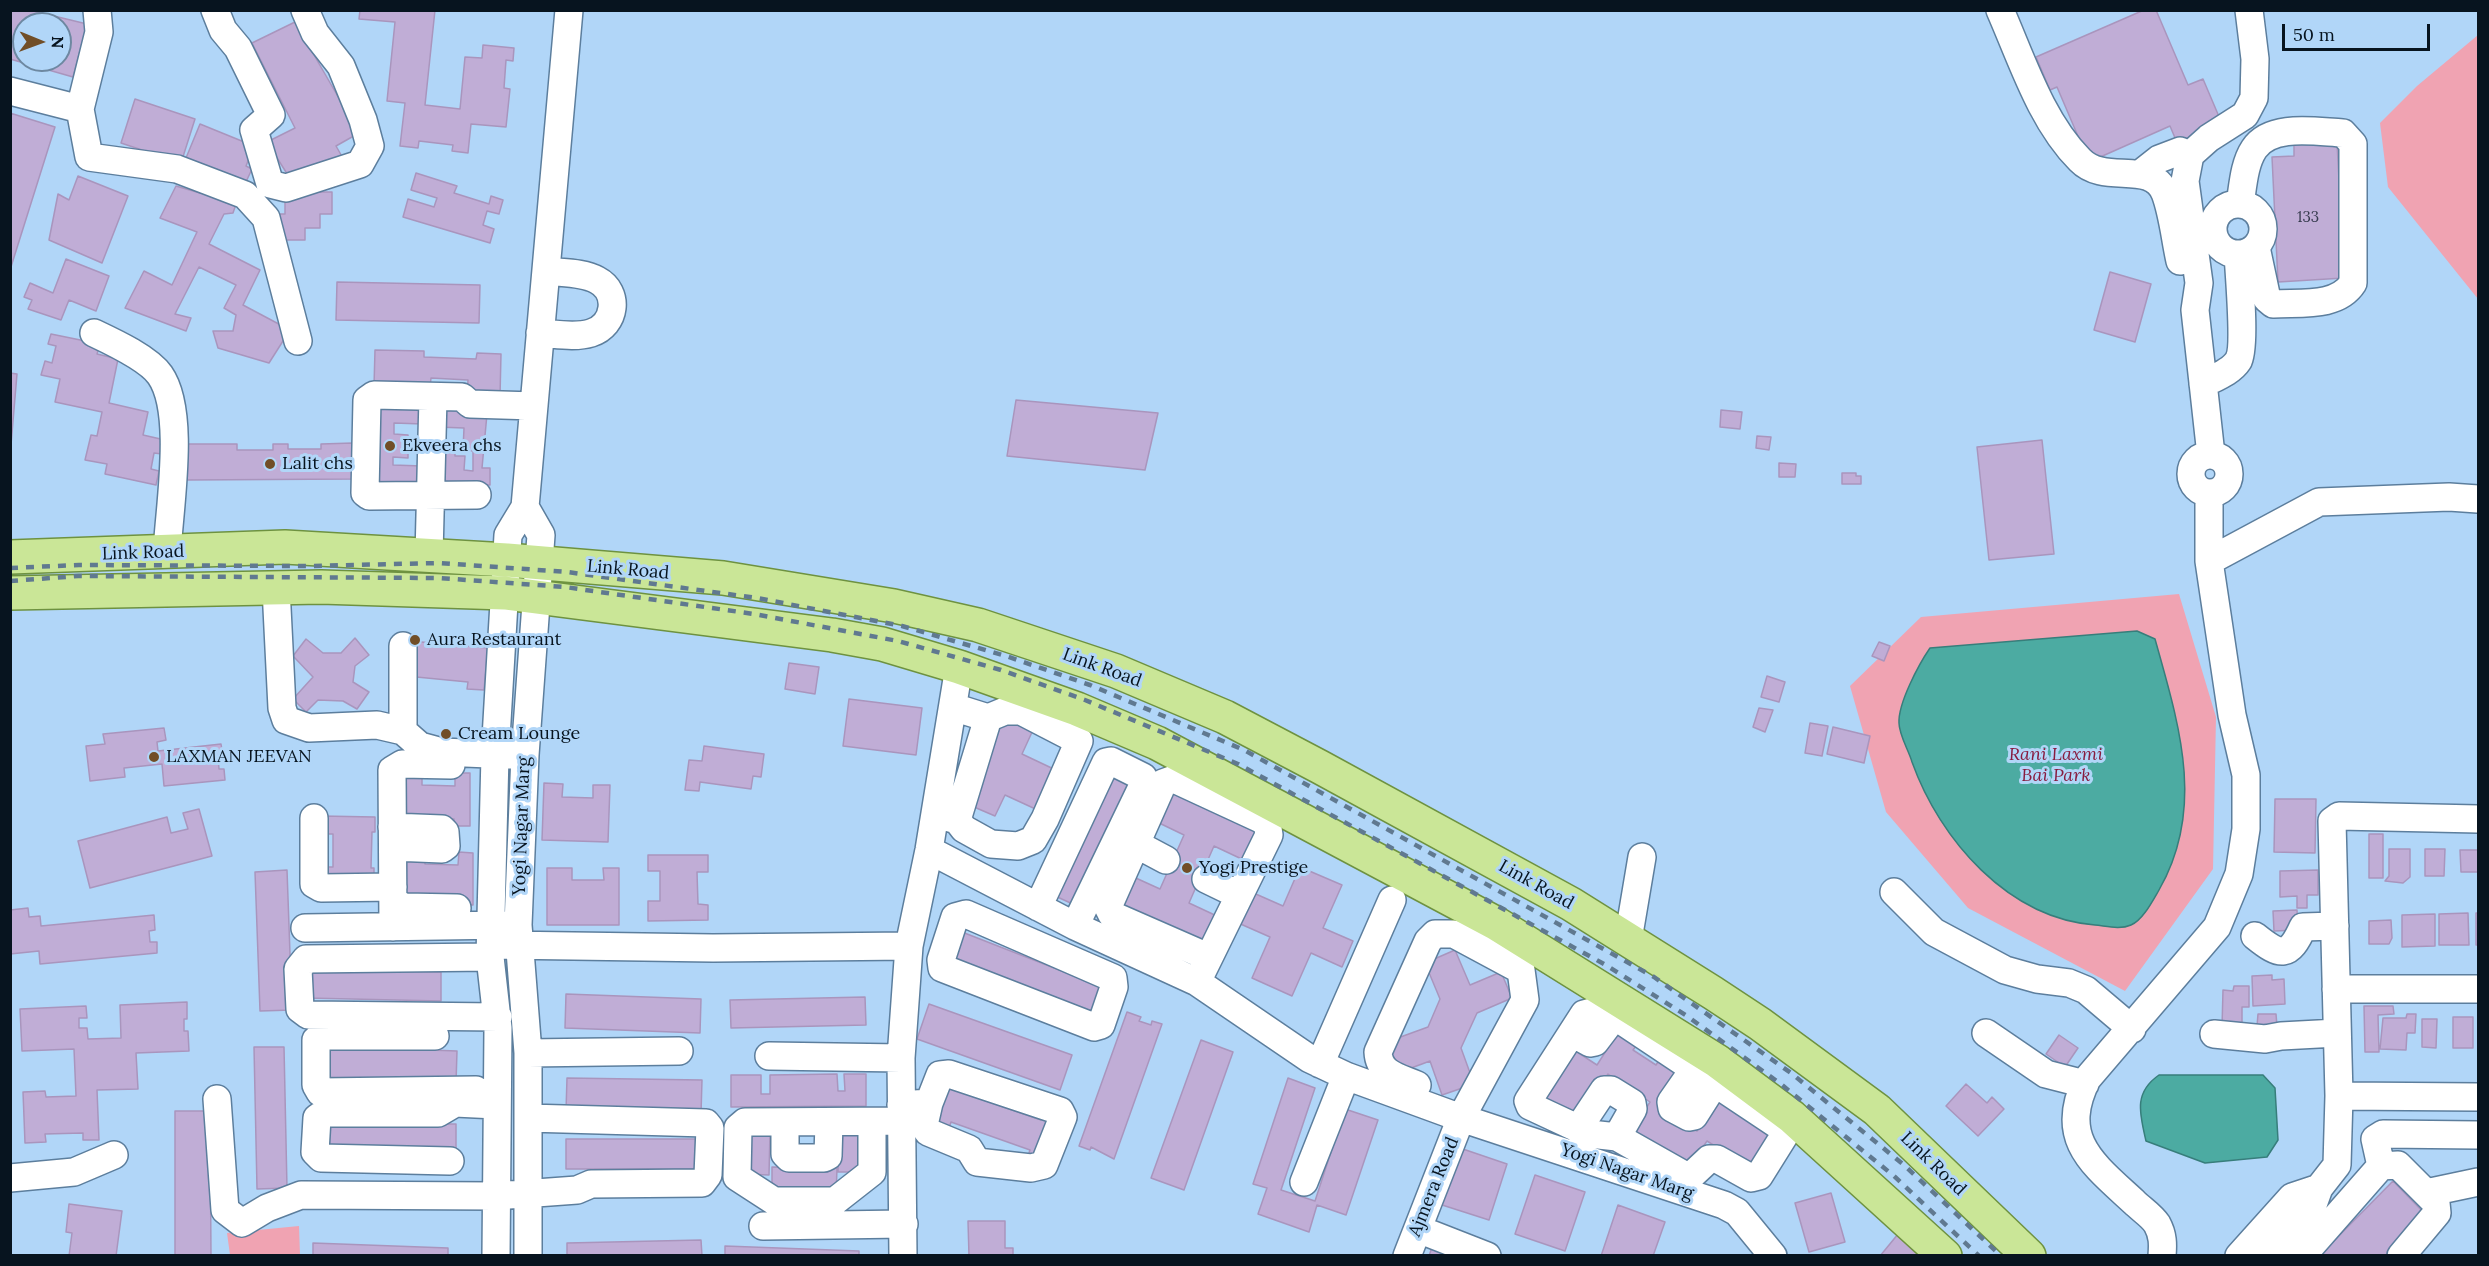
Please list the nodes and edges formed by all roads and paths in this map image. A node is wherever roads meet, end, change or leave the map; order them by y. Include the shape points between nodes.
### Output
1 (97, 10) edge
2 (215, 10) edge
3 (304, 10) edge
4 (569, 10) edge
5 (2000, 10) edge
6 (2249, 10) edge
7 (10, 91) edge
8 (80, 109) junction
9 (2190, 155) junction
10 (2140, 174) junction
11 (2240, 204) junction
12 (2247, 250) junction
13 (547, 271) junction
14 (2195, 310) junction
15 (94, 333) dead end
16 (540, 333) junction
17 (298, 341) dead end
18 (2203, 384) junction
19 (433, 397) junction
20 (534, 406) junction
21 (477, 495) dead end
22 (430, 496) junction
23 (2478, 499) edge
24 (525, 507) junction
25 (167, 553) junction
26 (429, 555) junction
27 (10, 557) edge
28 (507, 560) junction
29 (2209, 561) junction
30 (541, 562) junction
31 (276, 588) junction
32 (10, 593) edge
33 (520, 595) junction
34 (403, 646) dead end
35 (959, 667) junction
36 (953, 707) junction
37 (988, 718) junction
38 (1084, 728) junction
39 (403, 731) junction
40 (495, 760) junction
41 (524, 761) junction
42 (946, 817) junction
43 (314, 818) dead end
44 (2478, 819) edge
45 (1136, 844) junction
46 (929, 850) junction
47 (1642, 857) dead end
48 (1166, 860) dead end
49 (1206, 879) dead end
50 (1894, 892) dead end
51 (1239, 895) junction
52 (1033, 899) junction
53 (1392, 900) dead end
54 (393, 905) junction
55 (457, 908) dead end
56 (1460, 921) junction
57 (2335, 926) junction
58 (1097, 927) junction
59 (305, 928) dead end
60 (1001, 929) junction
61 (519, 935) junction
62 (2255, 936) dead end
63 (1628, 940) junction
64 (490, 942) junction
65 (909, 946) junction
66 (1208, 957) junction
67 (1528, 958) junction
68 (1082, 965) junction
69 (1197, 982) junction
70 (2336, 988) junction
71 (2478, 989) edge
72 (498, 1017) junction
73 (2132, 1029) junction
74 (1986, 1033) dead end
75 (2337, 1033) junction
76 (2214, 1034) dead end
77 (435, 1036) dead end
78 (679, 1051) dead end
79 (528, 1053) junction
80 (770, 1056) dead end
81 (901, 1058) junction
82 (1320, 1064) junction
83 (1346, 1076) junction
84 (2085, 1084) junction
85 (2339, 1096) junction
86 (2478, 1097) edge
87 (496, 1098) junction
88 (218, 1099) dead end
89 (929, 1103) junction
90 (901, 1113) junction
91 (1465, 1113) junction
92 (528, 1118) junction
93 (785, 1122) junction
94 (829, 1122) junction
95 (872, 1122) junction
96 (2478, 1135) edge
97 (1617, 1137) junction
98 (1582, 1139) junction
99 (114, 1155) dead end
100 (407, 1160) junction
101 (450, 1161) dead end
102 (2381, 1166) junction
103 (10, 1178) edge
104 (1304, 1182) dead end
105 (2478, 1182) edge
106 (2319, 1188) junction
107 (2426, 1192) junction
108 (528, 1193) junction
109 (407, 1195) junction
110 (495, 1196) junction
111 (904, 1224) junction
112 (763, 1226) dead end
113 (1425, 1239) edge
114 (2026, 1255) edge
115 (496, 1256) edge
116 (528, 1256) edge
117 (903, 1256) edge
118 (1407, 1256) edge
119 (1486, 1256) edge
120 (1773, 1256) edge
121 (1945, 1256) edge
122 (2162, 1256) edge
123 (2239, 1256) edge
124 (2272, 1256) edge
125 (2302, 1256) edge
126 (2401, 1256) edge

1 - 8 street via 99,32
2 - 3 street via 271,115 254,130 270,184 286,188 360,164 370,146 341,66 315,33
4 - 13 street
5 - 10 street via 2047,115 2078,159 2090,170 2103,174
6 - 9 street via 2254,98 2245,115
7 - 8 street
8 - 17 street via 89,157 177,169 245,195 266,218
9 - 10 street via 2180,151 2159,159
9 - 14 street via 2185,181 2199,283
10 - 14 street via 2158,182 2164,193
11 - 12 street via 2258,213 2263,224 2262,237
11 - 12 street via 2220,210 2213,230 2223,249
11 - 12 street via 2247,167 2255,148 2267,138 2284,132 2343,133 2353,144 2353,283 2346,293 2334,300 2273,304 2267,299
12 - 18 street via 2240,360
13 - 16 street
13 - 16 street via 595,278 612,295 613,306 603,327 591,333
14 - 18 street
15 - 25 street via 123,347 159,374 171,397 173,455
16 - 20 street
18 - 29 street via 2211,455 2221,458 2228,467 2225,486 2209,493
19 - 20 street via 462,398 470,404
19 - 22 street
19 - 22 street via 374,395 367,400 365,493
20 - 24 street
21 - 22 street
22 - 26 street
23 - 29 street via 2319,502
24 - 28 street, Yogi Nagar Marg via 508,535
24 - 30 street, Yogi Nagar Marg via 541,535
25 - 26 main road, Link Road via 285,547
25 - 27 main road, Link Road
26 - 28 main road, Link Road
28 - 30 main road, Link Road
28 - 33 street, Yogi Nagar Marg
29 - 73 street via 2232,715 2246,775 2246,829 2239,874 2217,927
30 - 33 street, Yogi Nagar Marg
30 - 63 main road, Link Road via 723,578 894,606 978,626 1116,671 1216,713 1309,761 1571,904
31 - 32 main road, Link Road
31 - 33 main road, Link Road
31 - 39 street via 282,708 286,720 309,728 377,725
33 - 35 main road, Link Road via 832,634
33 - 40 street, Yogi Nagar Marg
33 - 41 street, Yogi Nagar Marg
34 - 39 street
35 - 36 street
35 - 38 main road, Link Road
36 - 37 street
36 - 42 street
37 - 38 street via 1005,711 1021,711
37 - 42 street
38 - 42 street via 1032,840 1018,846 991,844
38 - 56 main road, Link Road via 1157,743
39 - 40 street via 420,746
40 - 41 street
40 - 54 street via 402,764 392,770
40 - 64 street, Yogi Nagar Marg
41 - 61 street, Yogi Nagar Marg
42 - 46 street
43 - 54 street via 314,884
44 - 57 street via 2339,816 2332,822
45 - 48 street
45 - 51 street via 1163,783 1174,779 1267,822 1269,835
45 - 58 street via 1108,907 1112,915
46 - 52 street
46 - 65 street
47 - 63 street
49 - 51 street
50 - 73 street via 1934,932 2005,970 2086,990
51 - 66 street
52 - 58 street
52 - 58 street via 1106,762 1111,761 1143,777 1144,783
52 - 60 street
53 - 82 street
54 - 55 street
54 - 59 street
54 - 64 street
56 - 67 main road, Link Road
56 - 91 street via 1435,934 1421,953 1378,1052 1379,1064 1385,1072
57 - 62 street via 2303,927 2290,950 2271,949
57 - 70 street
58 - 66 street
58 - 68 street
58 - 69 street
60 - 68 street
60 - 68 street via 966,914 955,917 942,968 1094,1027 1101,1025 1114,987 1113,978
61 - 64 street
61 - 65 street
61 - 79 street, Yogi Nagar Marg
63 - 114 main road, Link Road via 1760,1024 1877,1110
64 - 72 street, Yogi Nagar Marg
64 - 72 street via 306,959 298,969 300,1009 308,1015
65 - 81 street
66 - 69 street
67 - 91 street, Ajmera Road via 1525,1000
67 - 121 main road, Link Road via 1717,1061 1792,1117
69 - 82 street
70 - 71 street
70 - 75 street
72 - 87 street, Yogi Nagar Marg
73 - 84 street
74 - 84 street via 2046,1074
75 - 76 street via 2265,1039
75 - 85 street
77 - 87 street via 321,1036 316,1040 316,1085 321,1092
78 - 79 street
79 - 92 street, Yogi Nagar Marg
80 - 81 street
81 - 90 street
82 - 83 street
83 - 91 street
83 - 104 street
84 - 122 street via 2075,1106 2080,1146 2102,1173 2157,1223 2163,1239
85 - 86 street
85 - 106 street via 2337,1165
87 - 100 street via 454,1103 438,1113 324,1113 317,1118 315,1152 321,1158
87 - 110 street, Yogi Nagar Marg
88 - 109 street via 225,1210 242,1223 301,1195
89 - 89 street via 940,1075 949,1074 1060,1111 1063,1117 1044,1165 1031,1168 977,1162 969,1149 928,1132 924,1125
89 - 90 street
90 - 95 street
90 - 111 street
91 - 98 street, Yogi Nagar Marg
91 - 113 street, Ajmera Road
92 - 108 street, Yogi Nagar Marg
92 - 108 street via 706,1123 710,1128 708,1175 702,1182 591,1184 577,1190
93 - 94 street
93 - 94 street via 784,1154 789,1158 824,1158 828,1156
93 - 95 street via 745,1122 738,1128 737,1177 774,1201 835,1200 869,1176
94 - 95 street
96 - 102 street via 2383,1134 2375,1139
97 - 98 street
97 - 98 street via 1633,1109 1632,1103 1604,1090
97 - 98 street via 1686,1176 1710,1159 1717,1159 1751,1178 1759,1176 1784,1136 1784,1129 1614,1017 1595,1011 1584,1014 1528,1101
98 - 120 street, Yogi Nagar Marg via 1737,1212
99 - 103 street via 74,1172
100 - 101 street
100 - 109 street
102 - 107 street via 2398,1165
102 - 125 street
105 - 107 street
106 - 123 street via 2292,1197
106 - 124 street via 2309,1216
107 - 126 street via 2436,1203 2437,1214
108 - 110 street
108 - 116 street, Yogi Nagar Marg
109 - 110 street
110 - 115 street, Yogi Nagar Marg
111 - 112 street
111 - 117 street
113 - 118 street, Ajmera Road
113 - 119 street

